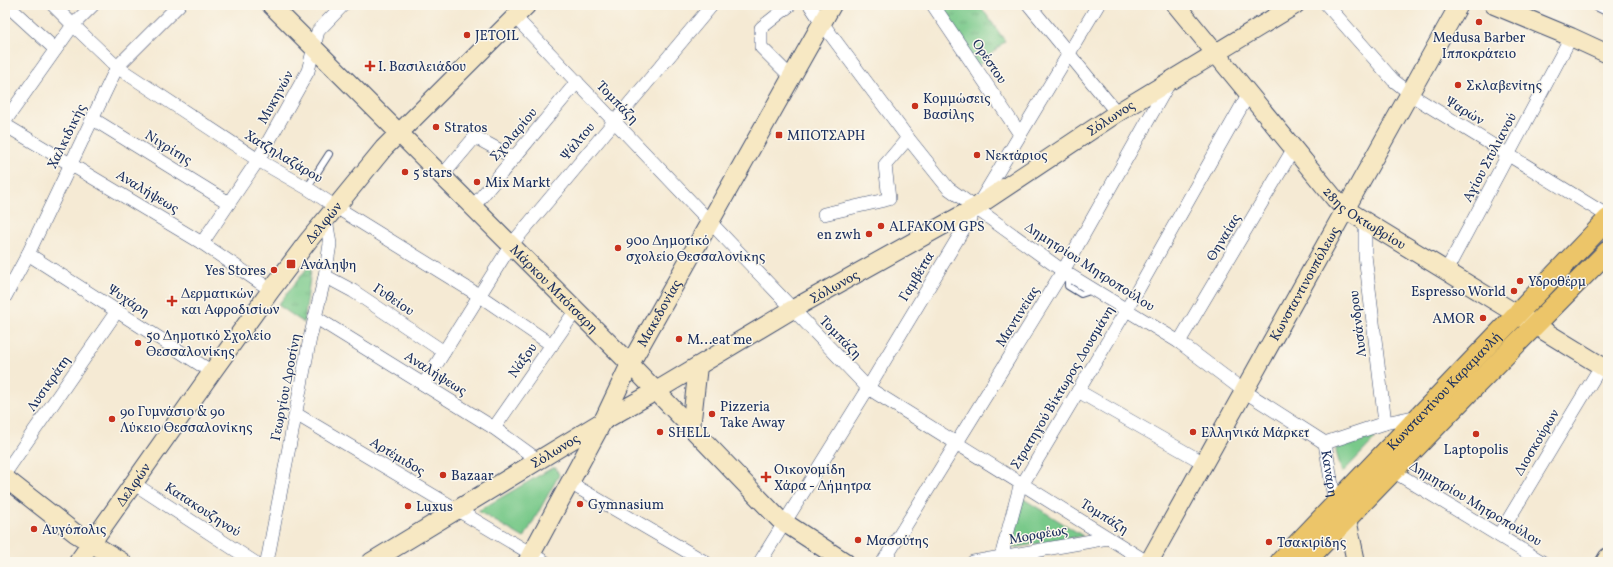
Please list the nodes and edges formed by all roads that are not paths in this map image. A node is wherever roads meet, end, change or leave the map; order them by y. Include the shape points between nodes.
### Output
1 (7, 5) edge
2 (53, 5) edge
3 (93, 5) edge
4 (179, 5) edge
5 (271, 5) edge
6 (343, 5) edge
7 (712, 5) edge
8 (790, 5) edge
9 (810, 5) edge
10 (832, 5) edge
11 (933, 5) edge
12 (1029, 5) edge
13 (1098, 5) edge
14 (1176, 5) edge
15 (1327, 5) edge
16 (1459, 5) edge
17 (1494, 5) edge
18 (1592, 5) edge
19 (1291, 6) edge
20 (521, 11) edge
21 (1608, 13) edge
22 (822, 23) junction
23 (73, 25) junction
24 (1571, 37) junction
25 (313, 46) junction
26 (55, 49) junction
27 (1070, 53) junction
28 (1216, 54) junction
29 (1608, 54) edge
30 (117, 67) junction
31 (791, 77) junction
32 (577, 82) junction
33 (1169, 82) junction
34 (1249, 93) junction
35 (1410, 94) junction
36 (1117, 113) junction
37 (92, 118) junction
38 (5, 121) edge
39 (614, 122) junction
40 (5, 125) edge
41 (400, 133) junction
42 (1020, 134) junction
43 (908, 138) junction
44 (1294, 148) junction
45 (329, 154) dead end
46 (1508, 154) junction
47 (514, 158) junction
48 (258, 160) junction
49 (71, 163) junction
50 (442, 176) junction
51 (307, 188) junction
52 (229, 203) junction
53 (473, 207) junction
54 (976, 207) junction
55 (1345, 209) junction
56 (331, 213) junction
57 (824, 214) dead end
58 (1608, 218) edge
59 (710, 222) junction
60 (1365, 222) junction
61 (202, 243) junction
62 (511, 245) junction
63 (1608, 251) edge
64 (28, 254) junction
65 (1446, 271) junction
66 (1066, 272) junction
67 (325, 276) junction
68 (271, 290) junction
69 (1087, 292) dead end
70 (480, 296) junction
71 (5, 297) edge
72 (793, 309) junction
73 (1127, 309) junction
74 (576, 310) junction
75 (117, 311) junction
76 (1516, 314) junction
77 (315, 317) junction
78 (1535, 325) junction
79 (1179, 342) junction
80 (552, 345) junction
81 (444, 352) junction
82 (630, 364) junction
83 (698, 366) junction
84 (1604, 368) edge
85 (212, 372) junction
86 (424, 384) junction
87 (868, 388) junction
88 (656, 391) junction
89 (1078, 391) junction
90 (1244, 391) junction
91 (296, 414) junction
92 (1418, 416) junction
93 (603, 421) junction
94 (1385, 423) junction
95 (494, 428) junction
96 (691, 428) junction
97 (1325, 443) junction
98 (957, 444) junction
99 (538, 460) junction
100 (1204, 463) junction
101 (1393, 471) junction
102 (5, 473) edge
103 (5, 478) edge
104 (133, 483) junction
105 (570, 483) junction
106 (1022, 484) junction
107 (458, 510) junction
108 (1341, 511) junction
109 (784, 523) junction
110 (1499, 535) junction
111 (1108, 538) junction
112 (91, 543) junction
113 (1608, 557) edge
114 (534, 559) edge
115 (1001, 560) edge
116 (78, 562) edge
117 (122, 562) edge
118 (254, 562) edge
119 (267, 562) edge
120 (371, 562) edge
121 (705, 562) edge
122 (760, 562) edge
123 (845, 562) edge
124 (883, 562) edge
125 (977, 562) edge
126 (1148, 562) edge
127 (1280, 562) edge
128 (1305, 562) edge
129 (1356, 562) edge
130 (1542, 562) edge
131 (1605, 562) edge

1 - 26 street
2 - 23 street, Χατζηλαζάρου
3 - 23 street
4 - 30 street, Χαλκιδικής
5 - 25 street, Μάρκου Μπότσαρη
6 - 25 street, Μυκηνών via 318,32
7 - 39 street, Ψάλτου
8 - 31 street via 761,28 761,47
9 - 22 street, Δημητρίου Μητροπούλου
10 - 22 street, Μακεδονίας
11 - 42 street, Ορέστου
12 - 27 street
13 - 27 street, Γαμβέττα
14 - 28 street, 28ης Οκτωβρίου
15 - 35 street, Ψαρών via 1393,80
16 - 35 street, Κωνσταντινουπόλεως
17 - 24 street
18 - 21 lane
19 - 28 street, Σόλωνος
20 - 32 street, Τομπάζη
20 - 41 street, Δελφών
22 - 31 street, Μακεδονίας
22 - 43 street, Δημητρίου Μητροπούλου
23 - 26 street
23 - 30 street, Χατζηλαζάρου
24 - 29 street
24 - 46 street, Αγίου Στυλιανού
25 - 41 street, Μάρκου Μπότσαρη
25 - 48 street, Μυκηνών via 308,71
26 - 38 street
27 - 36 street
27 - 42 street, Γαμβέττα
28 - 33 street, Σόλωνος
28 - 34 street, 28ης Οκτωβρίου
30 - 37 street, Χαλκιδικής
30 - 48 street, Χατζηλαζάρου
31 - 59 street, Μακεδονίας
32 - 39 street, Τομπάζη
32 - 47 street, Σχολαρίου
33 - 36 street, Σόλωνος
33 - 66 street, Μαντινείας
34 - 44 street, 28ης Οκτωβρίου
34 - 73 street, Στρατηγού Βίκτωρος Δουσμάνη
35 - 46 street, Ψαρών
35 - 55 street, Κωνσταντινουπόλεως
36 - 54 street, Σόλωνος
37 - 49 street, Χαλκιδικής
37 - 52 street, Νιγρίτης
39 - 59 street, Τομπάζη
39 - 62 street, Ψάλτου
40 - 49 street, Αναλήψεως
41 - 50 street, Μάρκου Μπότσαρη
41 - 56 street, Δελφών via 384,148
42 - 54 street, Γαμβέττα
43 - 54 street, Δημητρίου Μητροπούλου via 948,188
43 - 57 street via 885,165 889,199
44 - 55 street, 28ης Οκτωβρίου
44 - 79 street, Θηναίας
45 - 51 lane
46 - 58 street, Ψαρών
46 - 65 street, Αγίου Στυλιανού
47 - 50 street via 475,137
47 - 53 street, Σχολαρίου
48 - 51 street, Χατζηλαζάρου
48 - 52 street, Μυκηνών
49 - 61 street, Αναλήψεως
49 - 64 street, Χαλκιδικής
50 - 53 street, Μάρκου Μπότσαρη
51 - 56 street, Χατζηλαζάρου
52 - 61 street, Μυκηνών
53 - 62 street, Μάρκου Μπότσαρη
54 - 66 street, Δημητρίου Μητροπούλου
54 - 72 street, Σόλωνος
54 - 87 street, Γαμβέττα
55 - 60 street, 28ης Οκτωβρίου
55 - 90 street, Κωνσταντινουπόλεως
56 - 67 street, Γεωργίου Δροσίνη
56 - 68 street, Δελφών
56 - 70 street, Χατζηλαζάρου
58 - 76 main road, Κωνσταντίνου Καραμανλή
59 - 72 street, Τομπάζη
59 - 82 street, Μακεδονίας
60 - 65 street, 28ης Οκτωβρίου
60 - 94 street, Λυσάνδρου via 1365,255
61 - 68 street, Αναλήψεως
62 - 70 street, Ψάλτου
62 - 74 street, Μάρκου Μπότσαρη
63 - 78 main road, Κωνσταντίνου Καραμανλή
64 - 71 street, Χαλκιδικής
64 - 75 street, Ψυχάρη
65 - 76 street, 28ης Οκτωβρίου
66 - 69 lane via 1068,286 1081,294
66 - 73 street, Δημητρίου Μητροπούλου
66 - 98 street, Μαντινείας
67 - 77 street, Γεωργίου Δροσίνη
67 - 81 street, Γυθείου via 353,291
68 - 85 street, Δελφών
70 - 80 street, Χατζηλαζάρου
70 - 81 street, Ψάλτου
72 - 83 street, Σόλωνος
72 - 87 street, Τομπάζη
73 - 79 street, Δημητρίου Μητροπούλου
73 - 89 street, Στρατηγού Βίκτωρος Δουσμάνη
74 - 80 street, Νάξου
74 - 82 street, Μάρκου Μπότσαρη
75 - 85 street, Ψυχάρη
75 - 102 street, Λυσικράτη
76 - 78 street, 28ης Οκτωβρίου
76 - 92 main road, Κωνσταντίνου Καραμανλή
77 - 86 street, Αναλήψεως
77 - 91 street, Γεωργίου Δροσίνη
78 - 84 street, 28ης Οκτωβρίου
78 - 101 main road, Κωνσταντίνου Καραμανλή
79 - 90 street, Δημητρίου Μητροπούλου
80 - 95 street, Νάξου
81 - 86 street, Ψάλτου
82 - 88 street, Μάρκου Μπότσαρη
82 - 93 street, Μακεδονίας
83 - 88 street, Σόλωνος
83 - 96 street
84 - 110 street, Διοσκούρων
85 - 104 street, Δελφών
86 - 95 street, Αναλήψεως
87 - 98 street, Τομπάζη
87 - 109 street, Γαμβέττα
88 - 93 street, Σόλωνος
88 - 96 street, Μάρκου Μπότσαρη
89 - 100 street
89 - 106 street, Στρατηγού Βίκτωρος Δουσμάνη
90 - 97 street, Δημητρίου Μητροπούλου
90 - 100 street, Κωνσταντινουπόλεως
91 - 107 street, Αρτέμιδος
91 - 119 street, Γεωργίου Δροσίνη
92 - 94 street
92 - 108 main road, Κωνσταντίνου Καραμανλή
93 - 99 street, Σόλωνος
93 - 105 street, Μακεδονίας
94 - 97 street
95 - 99 street, Αναλήψεως
96 - 109 street, Μάρκου Μπότσαρη
97 - 108 street, Κανάρη
98 - 106 street, Τομπάζη
98 - 124 street, Μαντινείας
99 - 107 street, Σόλωνος
100 - 126 street, Κωνσταντινουπόλεως
101 - 108 main road, Κωνσταντίνου Καραμανλή
101 - 110 street, Δημητρίου Μητροπούλου
103 - 112 street
104 - 112 street, Δελφών
104 - 118 street, Κατακουζηνού
105 - 114 street, Μακεδονίας
105 - 121 street
106 - 111 street, Τομπάζη
106 - 115 street, Στρατηγού Βίκτωρος Δουσμάνη
107 - 114 street, Αρτέμιδος
107 - 120 street, Σόλωνος
108 - 127 main road, Κωνσταντίνου Καραμανλή
108 - 128 main road, Κωνσταντίνου Καραμανλή
108 - 129 street, Κανάρη
109 - 122 street, Γαμβέττα
109 - 123 street, Μάρκου Μπότσαρη
110 - 130 street, Δημητρίου Μητροπούλου
111 - 115 street, Μορφέως
111 - 126 street, Τομπάζη
112 - 116 street, Δελφών
112 - 117 street
113 - 131 street
115 - 125 street, Μορφέως

